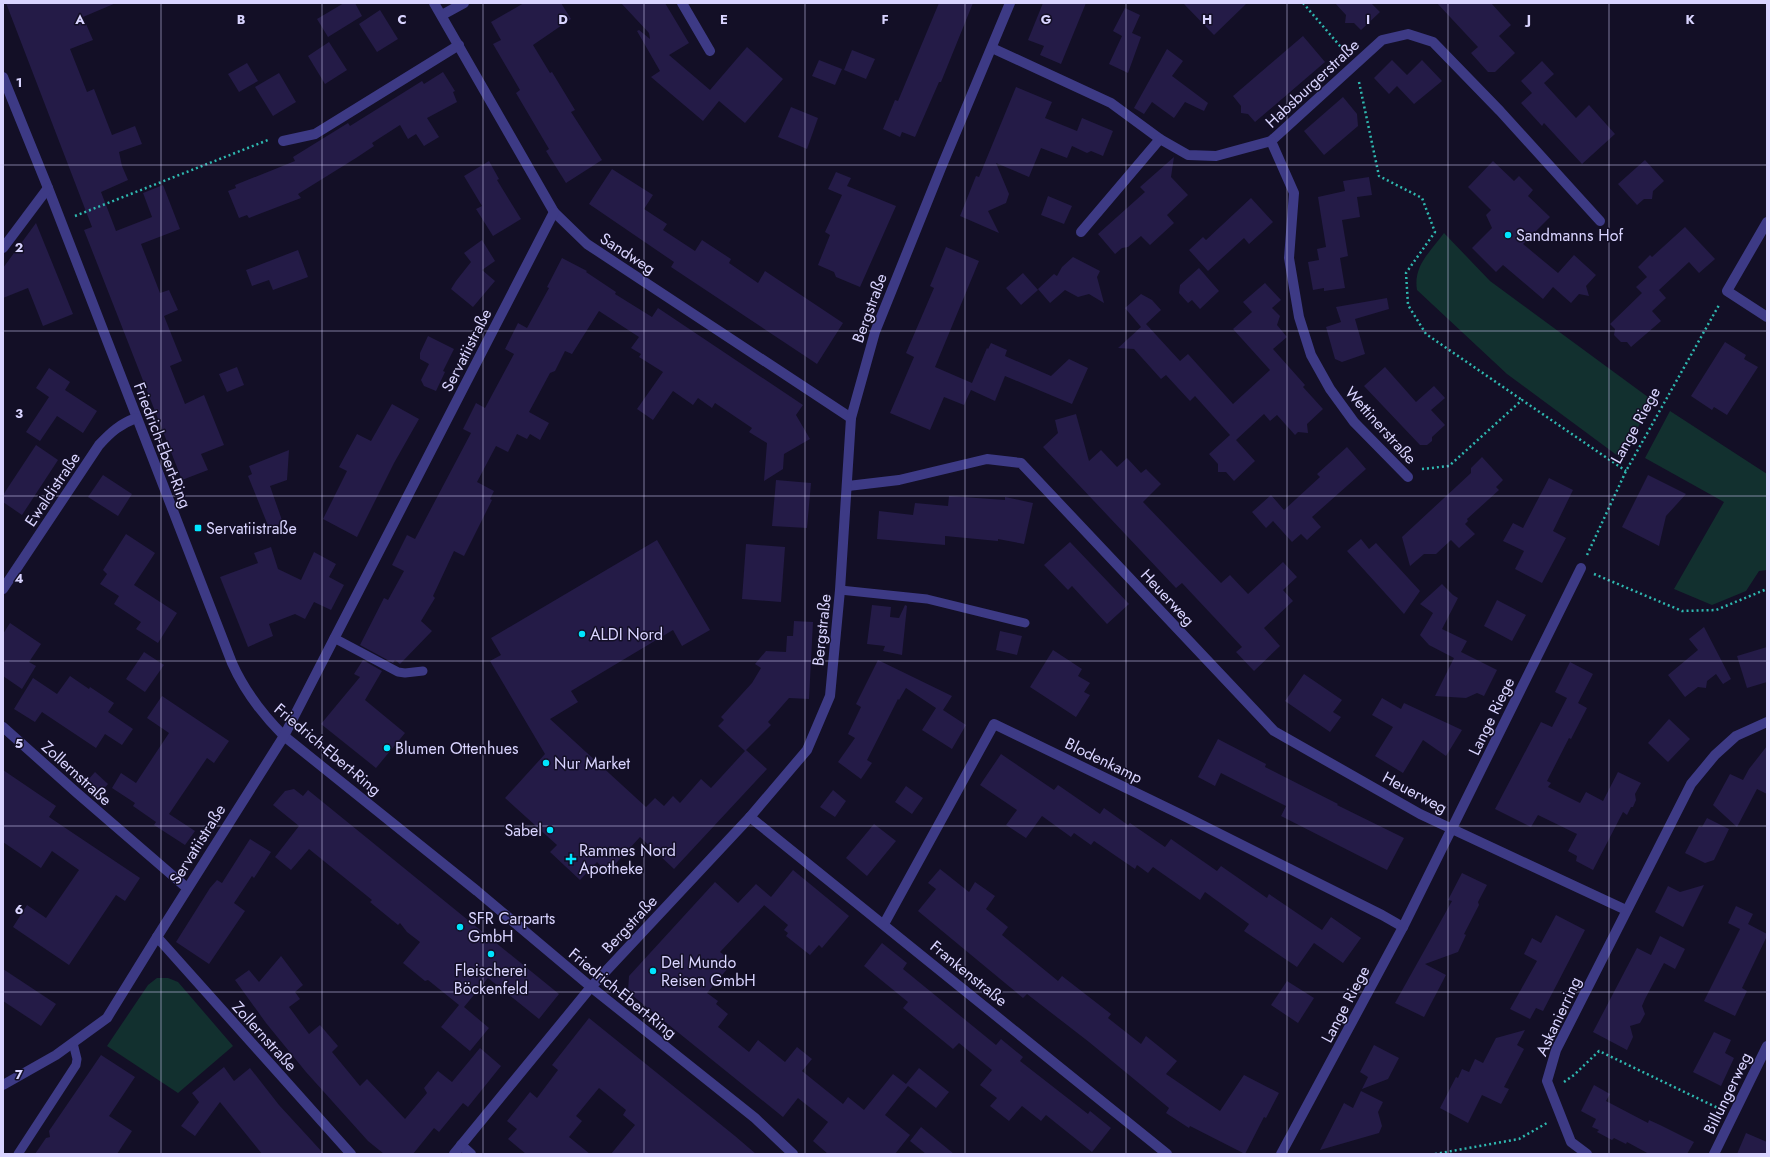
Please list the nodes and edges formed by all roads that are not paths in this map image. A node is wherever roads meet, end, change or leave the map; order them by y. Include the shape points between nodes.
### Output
1 (434, 3) edge
2 (464, 3) edge
3 (682, 3) edge
4 (1010, 3) edge
5 (442, 16) junction
6 (459, 45) junction
7 (992, 48) junction
8 (710, 51) dead end
9 (3, 77) edge
10 (1160, 139) junction
11 (283, 142) road end
12 (1271, 142) junction
13 (48, 188) junction
14 (554, 212) junction
15 (1600, 221) dead end
16 (1767, 222) edge
17 (1081, 232) dead end
18 (3, 248) edge
19 (1767, 317) edge
20 (136, 418) junction
21 (851, 418) junction
22 (1406, 474) road end
23 (848, 486) junction
24 (1581, 568) road end
25 (3, 589) edge
26 (840, 590) junction
27 (1025, 622) dead end
28 (334, 638) junction
29 (423, 671) dead end
30 (1767, 722) edge
31 (3, 727) edge
32 (284, 736) junction
33 (750, 817) junction
34 (1453, 829) junction
35 (187, 888) junction
36 (1626, 910) junction
37 (884, 924) junction
38 (1403, 928) junction
39 (157, 937) junction
40 (591, 987) junction
41 (72, 1044) junction
42 (1767, 1046) edge
43 (3, 1085) edge
44 (462, 1145) junction
45 (18, 1154) edge
46 (351, 1154) edge
47 (454, 1154) edge
48 (472, 1154) edge
49 (793, 1154) edge
50 (1167, 1154) edge
51 (1281, 1154) edge
52 (1587, 1154) edge
53 (1714, 1154) edge

1 - 5 street, Sandweg
2 - 5 street
3 - 8 street
4 - 7 street, Bergstraße
5 - 6 street, Sandweg
6 - 11 street via 315,134
6 - 14 street, Sandweg
7 - 10 street, Habsburgerstraße via 1111,103
7 - 21 street, Bergstraße via 875,332
9 - 13 street, Friedrich-Ebert-Ring
10 - 12 street, Habsburgerstraße via 1188,156 1216,156
10 - 17 street
12 - 15 street, Habsburgerstraße via 1382,40 1408,34 1434,42
12 - 22 street, Wettinerstraße via 1294,193 1289,258 1299,317 1311,355 1330,390 1354,422
13 - 18 street
13 - 20 street, Friedrich-Ebert-Ring
14 - 21 street, Sandweg via 587,244
14 - 28 street, Servatiistraße
16 - 19 street via 1727,291
20 - 25 street, Ewaldistraße via 112,430 100,445
20 - 32 street, Friedrich-Ebert-Ring via 240,681 256,706
21 - 23 street, Bergstraße
23 - 26 street, Bergstraße
23 - 34 street, Heuerweg via 899,480 987,459 1021,463 1274,732 1420,814
24 - 34 street, Lange Riege
26 - 27 lane via 927,599
26 - 33 street, Bergstraße via 830,696 806,750
28 - 29 lane via 398,672
28 - 32 street, Servatiistraße
30 - 36 street, Askanierring via 1736,736 1715,755 1691,784
31 - 35 street, Zollernstraße
32 - 35 street, Servatiistraße
32 - 40 street, Friedrich-Ebert-Ring via 477,891
33 - 37 street, Frankenstraße
33 - 40 street, Bergstraße
34 - 36 street
34 - 38 street, Lange Riege
35 - 39 street, Servatiistraße
36 - 52 street, Askanierring via 1556,1050 1547,1081 1571,1142
37 - 38 street, Blodenkamp via 994,724 1186,817 1382,915
37 - 50 street, Frankenstraße
38 - 51 street, Lange Riege
39 - 41 street, Servatiistraße via 107,1018
39 - 46 street, Zollernstraße
40 - 44 street, Bergstraße
40 - 49 street, Friedrich-Ebert-Ring via 755,1118
41 - 43 street, Servatiistraße
41 - 45 lane via 77,1059 76,1065
42 - 53 street, Billungerweg
44 - 47 street, Bergstraße
44 - 48 street

